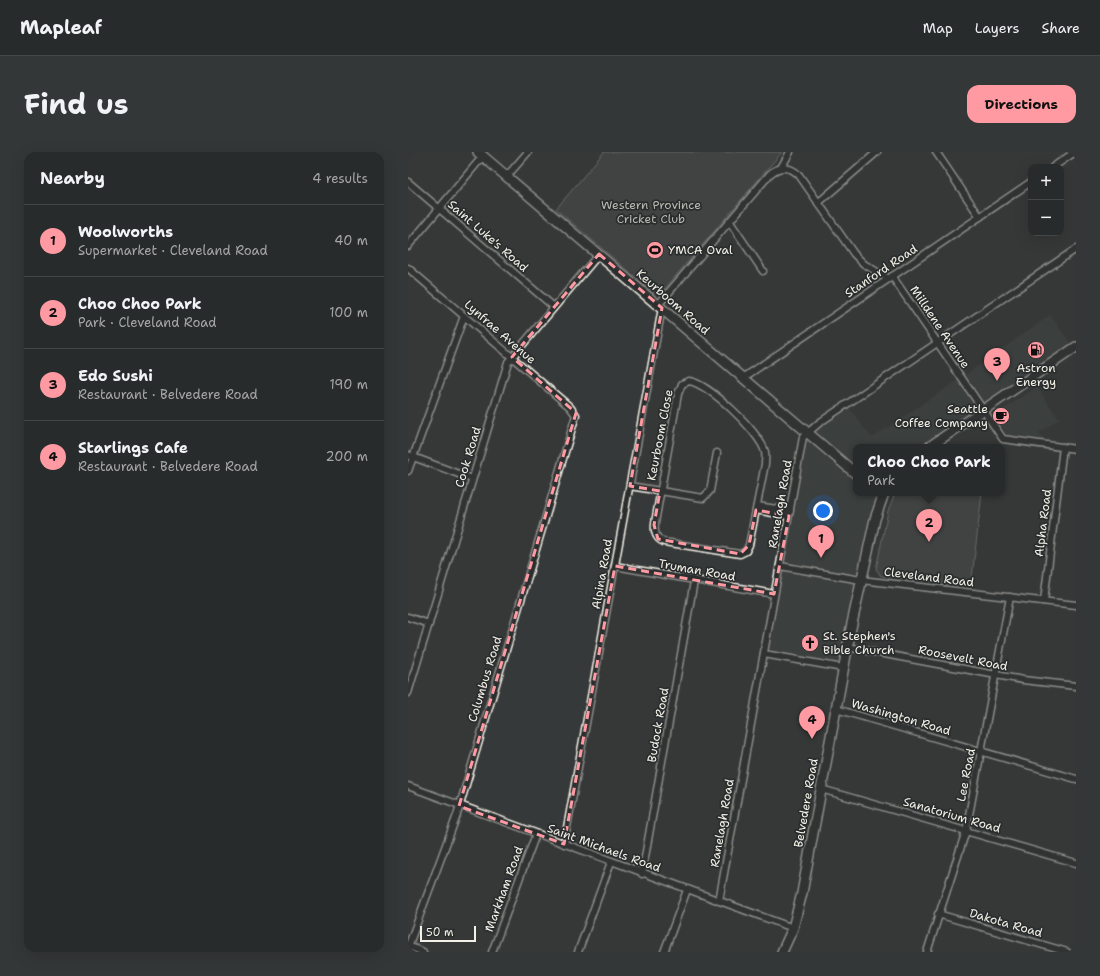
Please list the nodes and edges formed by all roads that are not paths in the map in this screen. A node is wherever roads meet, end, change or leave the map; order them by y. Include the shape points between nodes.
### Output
1 (528, 152) edge
2 (790, 152) edge
3 (876, 152) edge
4 (936, 152) edge
5 (1075, 153) edge
6 (481, 154) edge
7 (1058, 164) edge
8 (781, 168) junction
9 (507, 176) junction
10 (408, 182) edge
11 (1028, 184) edge
12 (818, 203) junction
13 (439, 209) junction
14 (980, 217) junction
15 (730, 222) junction
16 (408, 246) edge
17 (1076, 249) edge
18 (598, 254) junction
19 (408, 268) edge
20 (762, 270) dead end
21 (890, 278) junction
22 (660, 306) junction
23 (554, 307) junction
24 (464, 316) junction
25 (938, 343) junction
26 (1076, 347) edge
27 (512, 357) junction
28 (742, 378) junction
29 (983, 410) junction
30 (576, 415) joint
31 (807, 433) junction
32 (933, 444) edge
33 (1063, 447) junction
34 (1076, 449) edge
35 (717, 453) dead end
36 (410, 456) edge
37 (408, 471) edge
38 (853, 473) edge
39 (472, 479) junction
40 (630, 486) junction
41 (660, 491) junction
42 (880, 496) edge
43 (757, 508) junction
44 (789, 514) junction
45 (615, 566) junction
46 (780, 566) junction
47 (861, 580) junction
48 (694, 581) junction
49 (774, 594) junction
50 (1010, 597) junction
51 (1044, 601) junction
52 (1076, 605) edge
53 (408, 616) edge
54 (428, 624) junction
55 (848, 647) junction
56 (764, 654) junction
57 (843, 668) junction
58 (996, 675) junction
59 (1076, 686) edge
60 (408, 692) edge
61 (836, 709) junction
62 (982, 751) junction
63 (1076, 779) edge
64 (408, 786) edge
65 (821, 789) junction
66 (459, 806) junction
67 (966, 831) junction
68 (536, 834) junction
69 (564, 844) junction
70 (611, 862) junction
71 (1076, 863) edge
72 (642, 874) junction
73 (687, 890) junction
74 (719, 901) junction
75 (938, 914) junction
76 (793, 928) junction
77 (408, 947) edge
78 (423, 952) edge
79 (492, 952) edge
80 (578, 952) edge
81 (664, 952) edge
82 (782, 952) edge
83 (927, 952) edge
84 (1067, 952) edge

1 - 9 street
2 - 8 street
3 - 12 street
4 - 14 street
5 - 7 street
6 - 9 main road, Keurboom Road
6 - 13 street
8 - 12 street, Milldene Avenue via 796,173
8 - 15 street via 770,174
9 - 18 main road, Keurboom Road
10 - 13 street, Saint Luke's Road
11 - 14 street, Stanford Road
12 - 21 street, Milldene Avenue via 857,258
13 - 16 street
13 - 23 street, Saint Luke's Road
14 - 21 street, Stanford Road
15 - 20 street
15 - 22 street
17 - 25 street
18 - 22 main road, Keurboom Road
18 - 23 street, Cook Road
19 - 24 street, Lynfrae Avenue
21 - 25 street, Milldene Avenue
21 - 28 street, Stanford Road
22 - 28 main road, Keurboom Road
22 - 40 street, Alpina Road
23 - 27 street, Cook Road
24 - 27 street, Lynfrae Avenue
24 - 36 street
25 - 29 street, Milldene Avenue
25 - 31 street
26 - 29 main road
27 - 30 street, Lynfrae Avenue
27 - 39 street, Cook Road via 507,364
28 - 31 main road, Keurboom Road
29 - 32 main road
29 - 33 street, Milldene Avenue via 1005,440
30 - 66 street, Columbus Road
31 - 38 main road, Keurboom Road
31 - 44 street, Ranelagh Road via 803,437
33 - 34 street, Milldene Avenue
33 - 51 street, Alpha Road
35 - 41 street, Keurboom Close via 710,491 705,497
36 - 37 street
36 - 39 street
39 - 54 street, Cook Road
40 - 41 street, Keurboom Close
40 - 45 street, Alpina Road
41 - 43 street, Keurboom Close via 654,528 658,538 664,542 740,554 746,551 749,545
41 - 43 street, Keurboom Close via 678,394 682,384 694,381 742,418 760,441 766,456
42 - 47 main road, Belvedere Road
43 - 44 street
44 - 46 street, Ranelagh Road
45 - 48 street, Truman Road
45 - 69 street, Alpina Road
46 - 47 street, Cleveland Road
46 - 49 street, Ranelagh Road
47 - 50 street, Cleveland Road
47 - 55 main road, Belvedere Road
48 - 49 street, Truman Road
48 - 72 street, Budock Road
49 - 56 street, Ranelagh Road
50 - 51 street, Cleveland Road
50 - 58 street, Lee Road
51 - 52 street, Cleveland Road
53 - 54 street
54 - 60 street, Cook Road
55 - 57 main road, Belvedere Road
55 - 58 street, Roosevelt Road
56 - 57 street
56 - 74 street, Ranelagh Road
57 - 61 main road, Belvedere Road
58 - 59 street, Roosevelt Road
58 - 62 street, Lee Road
61 - 62 street, Washington Road
61 - 65 main road, Belvedere Road
62 - 63 street, Washington Road
62 - 67 street, Lee Road
64 - 66 street, Saint Michaels Road
65 - 67 street, Sanatorium Road
65 - 76 main road, Belvedere Road
66 - 68 street, Saint Michaels Road
66 - 77 street, Columbus Road
67 - 71 street, Sanatorium Road
67 - 75 street, Lee Road
68 - 69 street, Saint Michaels Road
68 - 79 street, Markham Road
69 - 70 street, Saint Michaels Road
70 - 72 street, Saint Michaels Road
70 - 80 street
72 - 73 street, Saint Michaels Road
73 - 74 street, Saint Michaels Road
73 - 81 street
74 - 76 street, Saint Michaels Road
75 - 83 street, Lee Road
75 - 84 street, Dakota Road
76 - 82 main road, Belvedere Road
77 - 78 street

